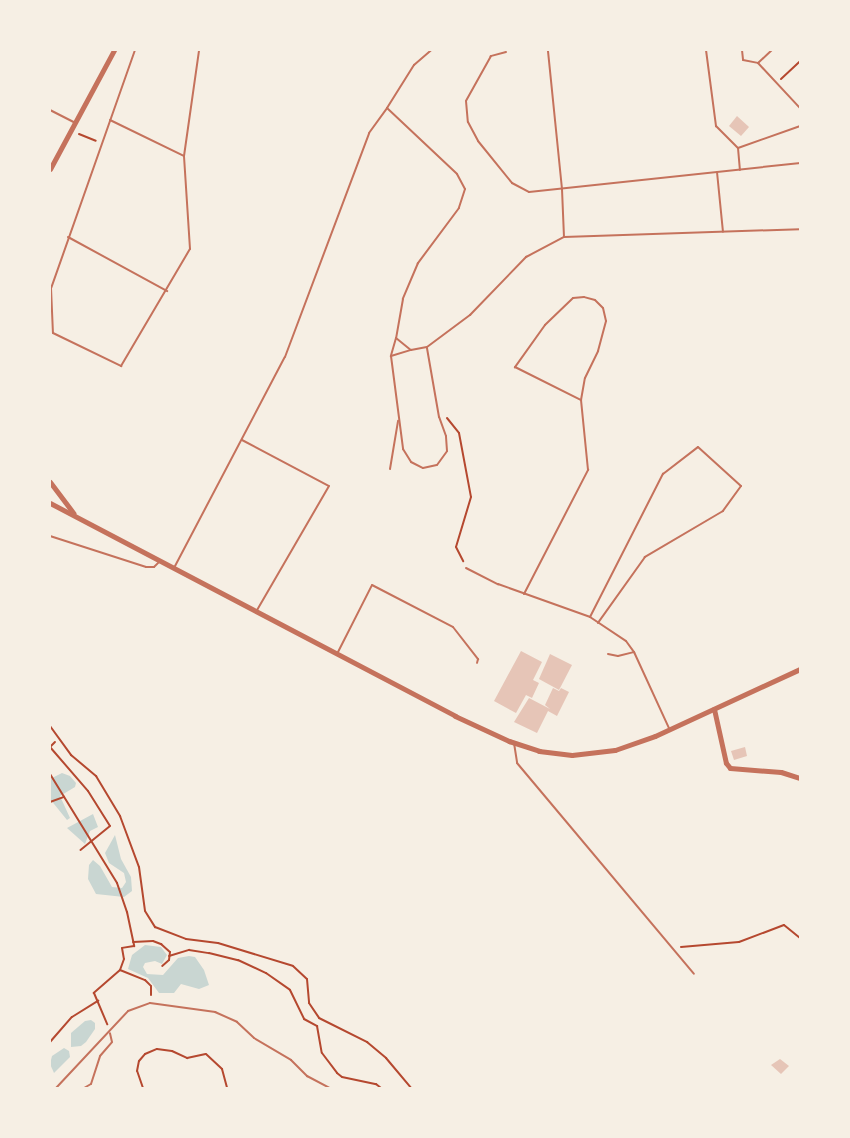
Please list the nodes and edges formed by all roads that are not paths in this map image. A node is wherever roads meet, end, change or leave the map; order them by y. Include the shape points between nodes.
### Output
1 (114, 50) edge
2 (135, 50) edge
3 (200, 50) edge
4 (431, 50) edge
5 (548, 50) edge
6 (706, 50) edge
7 (742, 50) edge
8 (772, 50) edge
9 (506, 52) dead end
10 (758, 63) junction
11 (387, 108) junction
12 (801, 108) edge
13 (50, 110) edge
14 (110, 120) junction
15 (74, 122) junction
16 (801, 126) edge
17 (738, 148) junction
18 (184, 156) junction
19 (801, 163) edge
20 (50, 169) edge
21 (740, 170) junction
22 (717, 172) junction
23 (562, 189) junction
24 (801, 229) edge
25 (723, 232) junction
26 (68, 237) junction
27 (564, 237) junction
28 (167, 291) junction
29 (396, 338) junction
30 (427, 348) junction
31 (411, 350) junction
32 (391, 356) junction
33 (581, 400) junction
34 (399, 419) junction
35 (242, 440) junction
36 (390, 469) dead end
37 (50, 482) edge
38 (50, 503) edge
39 (74, 514) junction
40 (50, 536) edge
41 (160, 561) junction
42 (174, 568) junction
43 (466, 568) road end
44 (524, 594) junction
45 (256, 612) junction
46 (590, 617) junction
47 (598, 623) junction
48 (634, 652) junction
49 (337, 654) junction
50 (608, 654) dead end
51 (477, 663) dead end
52 (801, 669) edge
53 (714, 709) junction
54 (669, 728) junction
55 (514, 743) junction
56 (801, 778) edge
57 (694, 974) dead end
58 (110, 1033) junction
59 (56, 1089) edge
60 (84, 1089) edge
61 (330, 1089) edge

1 - 15 street
2 - 14 lane
3 - 18 lane
4 - 11 lane via 414,65
5 - 23 lane
6 - 17 lane via 716,126
7 - 10 lane via 743,60
8 - 10 lane
9 - 23 lane via 491,56 466,101 468,122 478,141 512,183 529,192
10 - 12 lane
11 - 29 lane via 457,174 465,189 459,208 418,263 403,299
11 - 35 lane via 369,133 285,357
13 - 15 lane
14 - 18 lane
14 - 26 lane
15 - 20 street
16 - 17 lane
17 - 21 lane
18 - 28 lane via 190,249
19 - 21 lane
21 - 22 lane
22 - 23 lane
22 - 25 lane
23 - 27 lane
24 - 25 lane
25 - 27 lane
26 - 28 lane
26 - 28 lane via 51,288 53,333 121,366
27 - 30 lane via 526,257 470,315
29 - 31 lane
29 - 32 lane
30 - 31 lane
30 - 34 lane via 438,415 446,435 447,451 437,465 423,468 404,454
31 - 32 lane
32 - 34 lane
33 - 33 lane via 606,321 603,308 584,297 573,298 545,325 515,367
33 - 44 lane via 588,470
34 - 36 lane
35 - 42 lane
35 - 45 lane via 328,486
37 - 39 street
38 - 39 street
39 - 41 street
40 - 41 lane via 146,567 154,567
41 - 42 street
42 - 45 street
43 - 44 lane
44 - 46 lane
45 - 49 street
46 - 47 lane
46 - 47 lane via 663,474 698,447 741,486 723,511 645,558
47 - 48 lane via 626,641
48 - 50 lane
48 - 54 lane
49 - 51 lane via 372,585 453,627 478,659
49 - 55 street
52 - 53 street
53 - 54 street
53 - 56 street via 730,768 781,772
54 - 55 street via 615,750 572,755 539,752
55 - 57 lane via 517,763
58 - 59 lane
58 - 60 lane via 112,1042 100,1056 91,1084
58 - 61 lane via 128,1011 150,1003 215,1012 237,1022 254,1038

